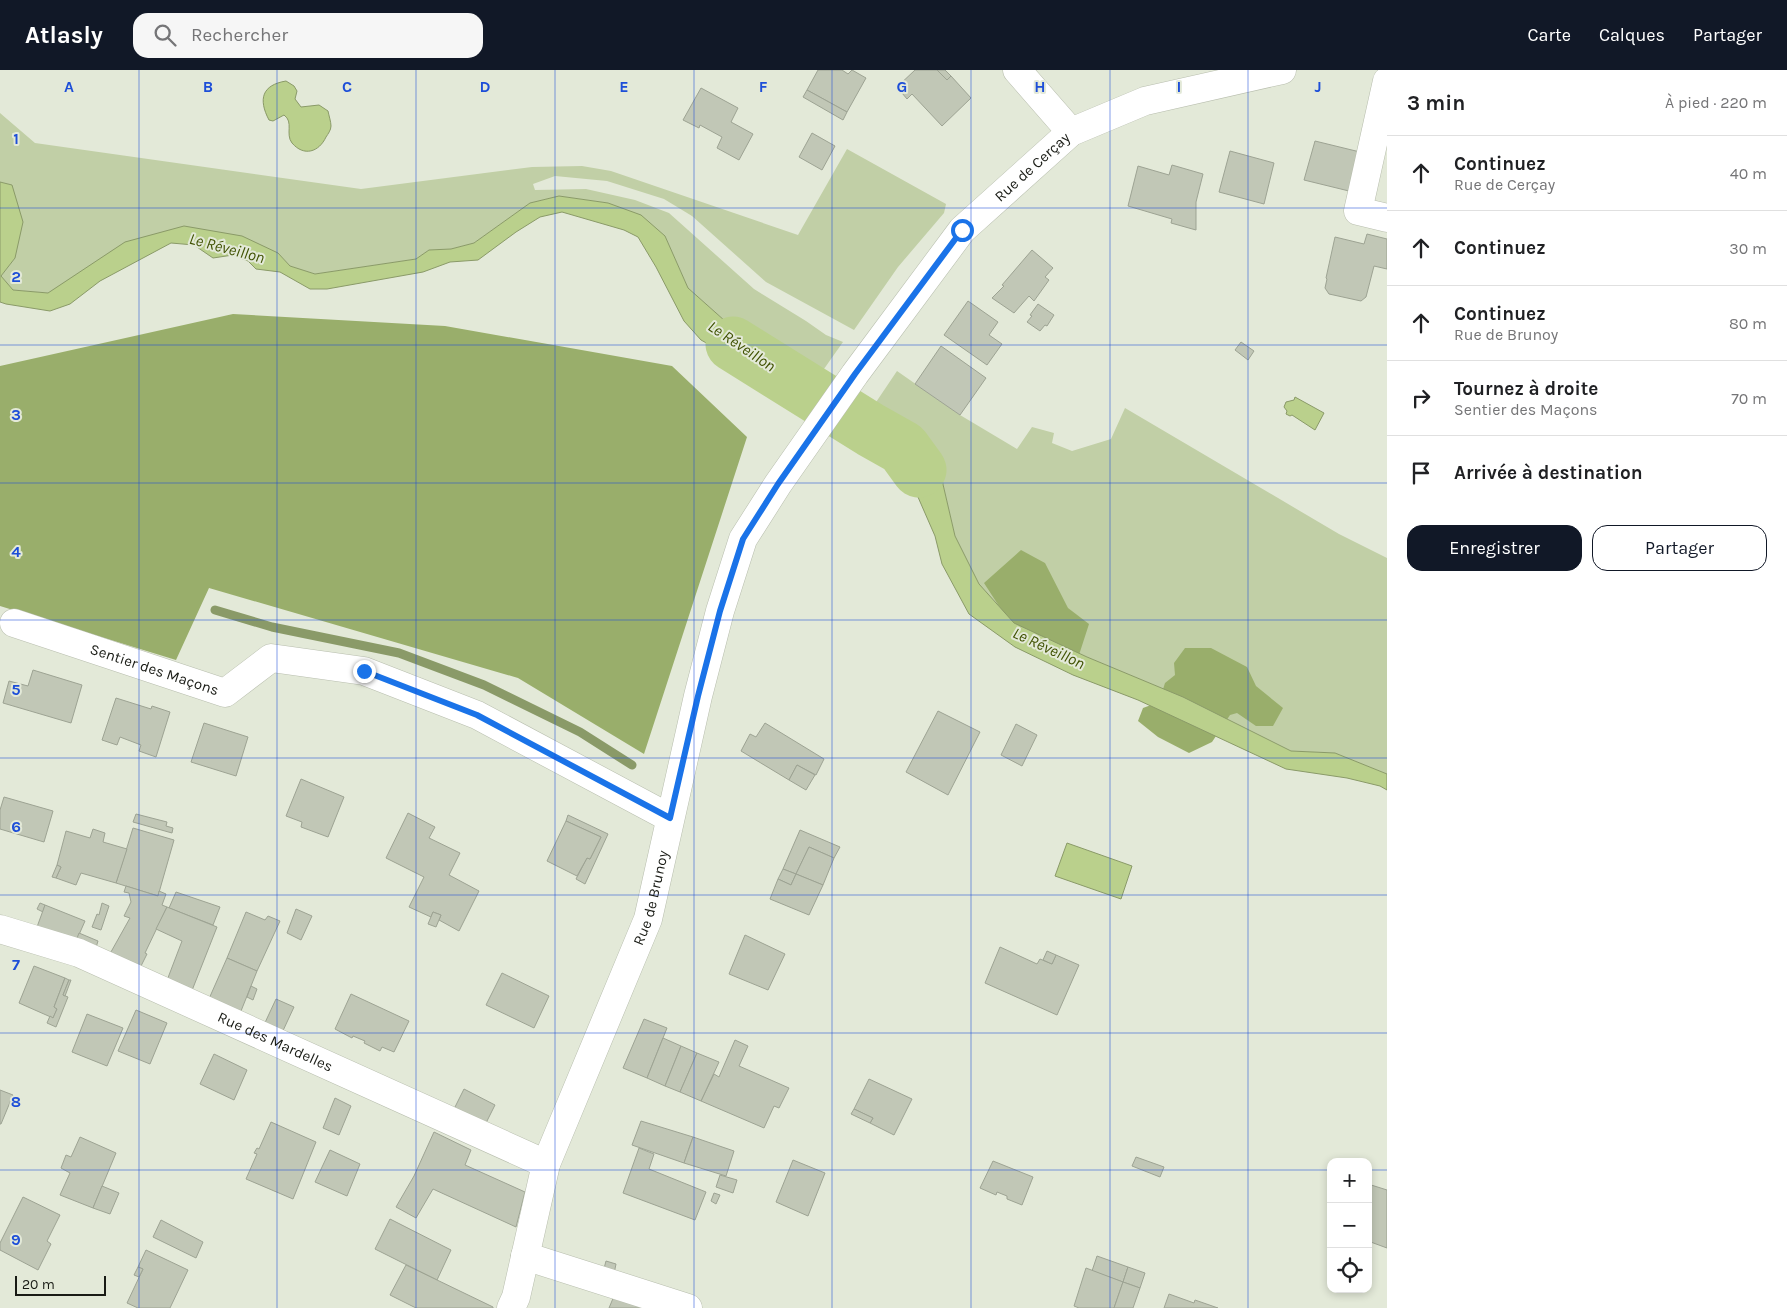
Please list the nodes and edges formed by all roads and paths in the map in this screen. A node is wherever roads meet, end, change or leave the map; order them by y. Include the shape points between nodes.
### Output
1 (1017, 70) edge
2 (1282, 70) edge
3 (1387, 80) edge
4 (1071, 132) junction
5 (1387, 218) edge
6 (778, 484) joint
7 (14, 623) dead end
8 (670, 818) junction
9 (0, 929) edge
10 (546, 1164) junction
11 (525, 1256) junction
12 (511, 1308) edge
13 (688, 1308) edge

1 - 4 street
2 - 4 street, Rue de Cerçay via 1145,101
3 - 5 street via 1358,211
4 - 6 street, Rue de Cerçay via 962,230
6 - 8 street, Rue de Brunoy via 743,539 698,696
7 - 8 street, Sentier des Maçons via 224,693 271,658 364,671 477,715
8 - 10 street, Rue de Brunoy via 648,919
9 - 10 street, Rue des Mardelles via 79,953
10 - 11 street, Rue de Brunoy
11 - 12 street, Rue de Brunoy
11 - 13 street

